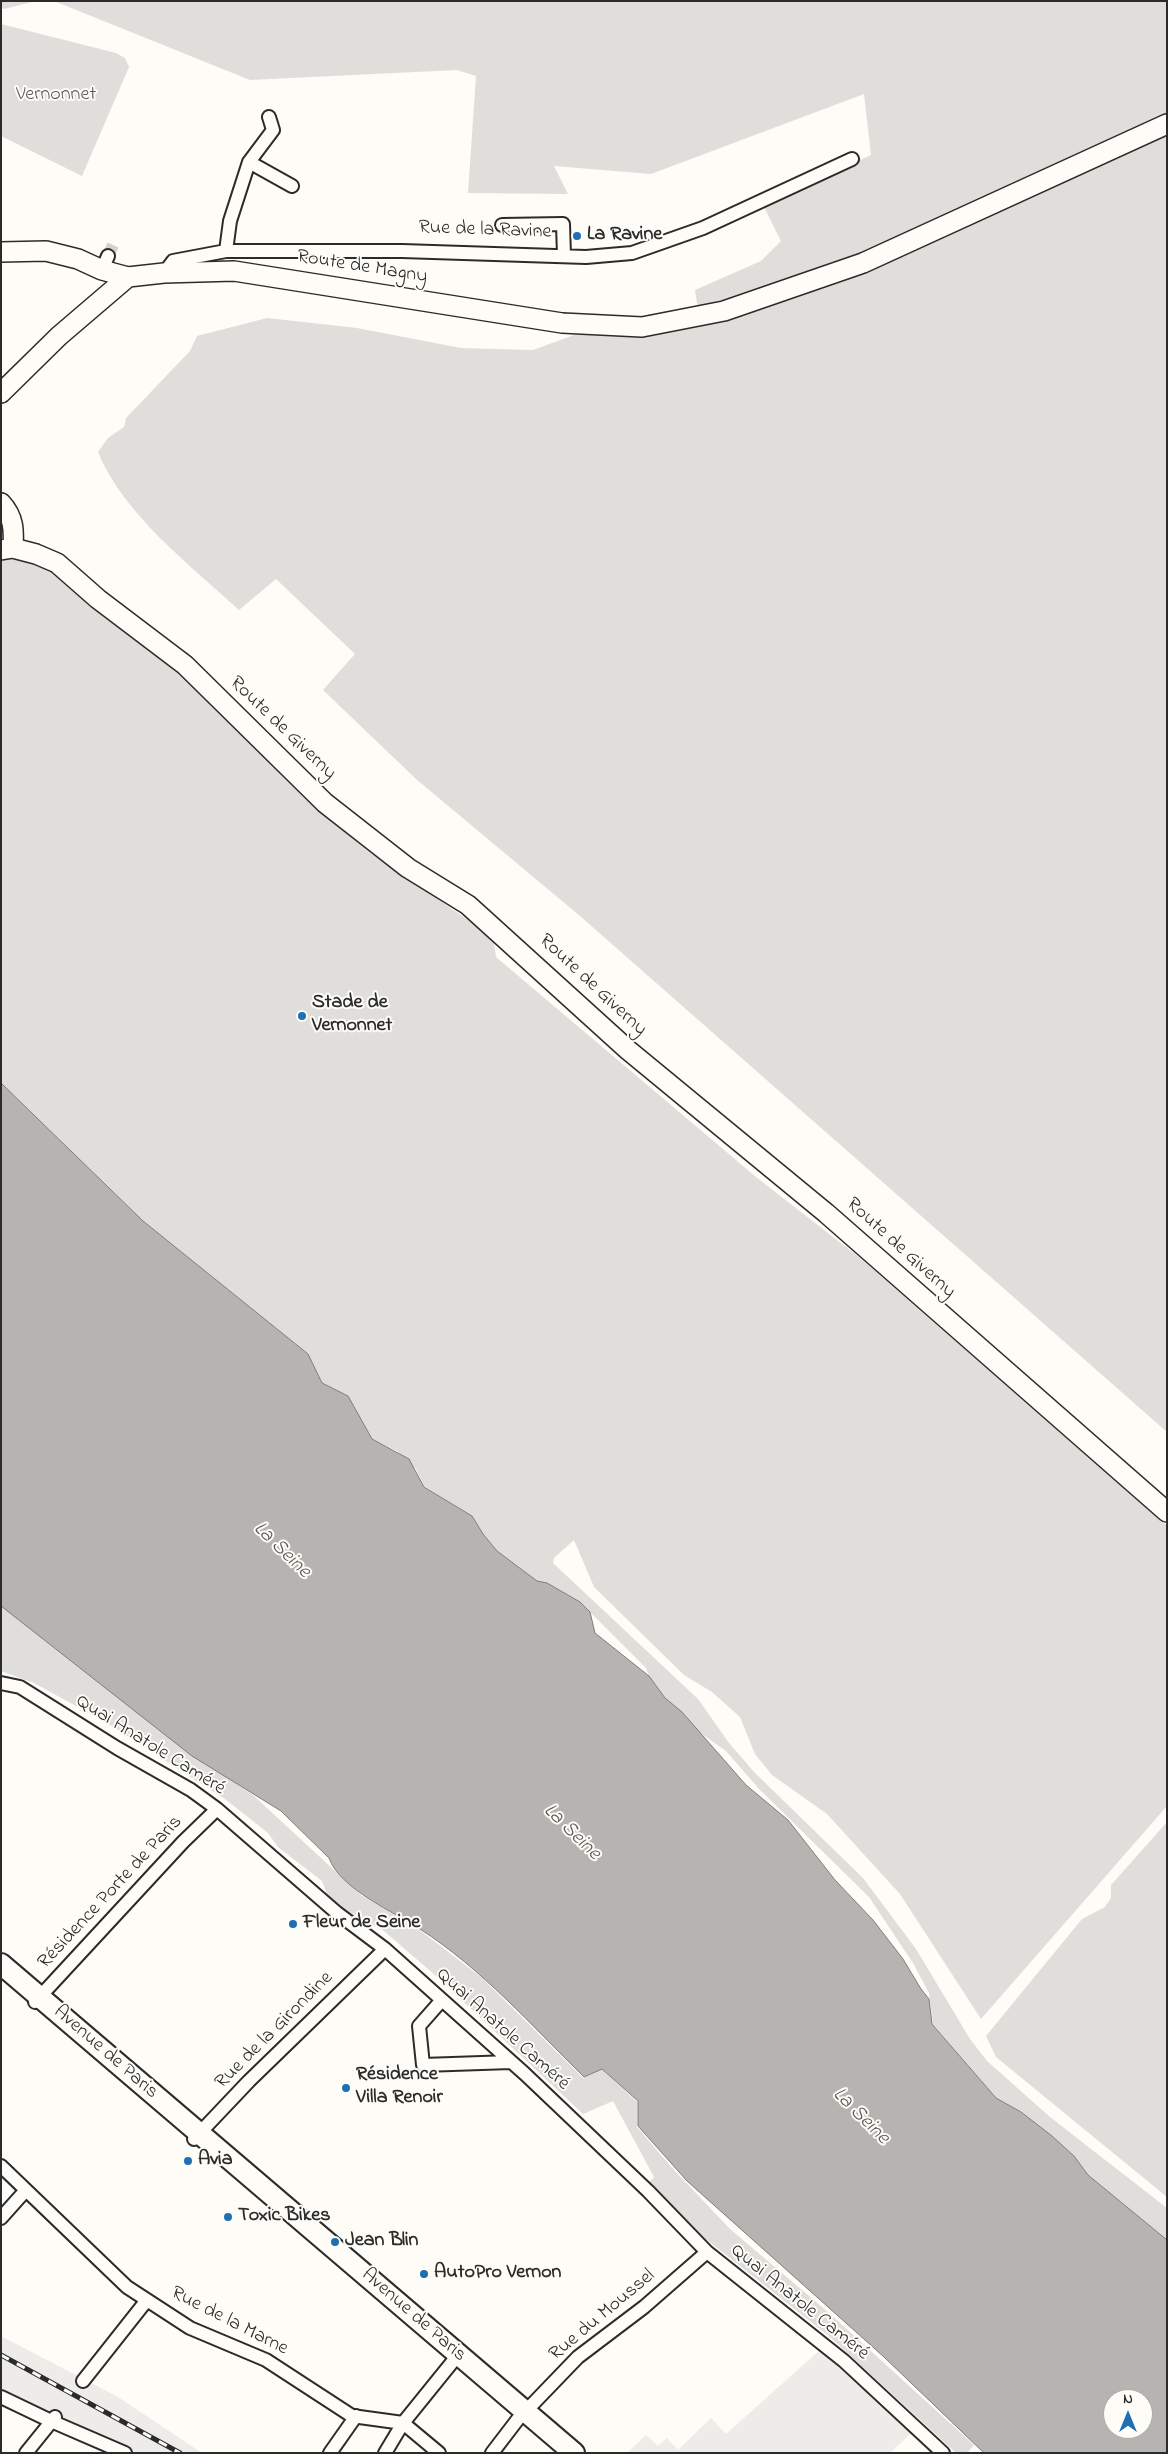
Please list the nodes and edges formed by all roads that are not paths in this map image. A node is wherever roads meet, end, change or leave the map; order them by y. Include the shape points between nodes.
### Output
1 (269, 117) dead end
2 (1167, 124) edge
3 (852, 159) dead end
4 (249, 162) junction
5 (292, 186) dead end
6 (502, 225) dead end
7 (226, 251) junction
8 (1, 252) edge
9 (564, 256) junction
10 (164, 273) junction
11 (128, 277) junction
12 (1, 393) edge
13 (1, 503) edge
14 (7, 549) edge
15 (1167, 1512) edge
16 (1, 1683) edge
17 (218, 1809) junction
18 (385, 1949) junction
19 (1, 1964) edge
20 (1, 1976) edge
21 (37, 2000) junction
22 (441, 2001) junction
23 (511, 2062) junction
24 (196, 2137) junction
25 (1, 2166) edge
26 (26, 2190) junction
27 (1, 2218) edge
28 (707, 2252) junction
29 (147, 2300) junction
30 (455, 2358) junction
31 (83, 2381) dead end
32 (1, 2396) edge
33 (356, 2416) junction
34 (522, 2416) junction
35 (53, 2419) junction
36 (403, 2422) junction
37 (26, 2453) edge
38 (125, 2453) edge
39 (330, 2453) edge
40 (384, 2453) edge
41 (439, 2453) edge
42 (492, 2453) edge
43 (558, 2453) edge
44 (574, 2453) edge
45 (944, 2453) edge

1 - 4 street via 273,130
2 - 10 main road, Route de Magny via 863,263 724,311 642,327 562,323 234,272
3 - 9 street, Rue de la Ravine via 703,228 632,253
4 - 5 street
4 - 7 street via 230,221
6 - 9 street via 563,224
7 - 9 street, Rue de la Ravine via 402,251
7 - 10 street, Rue de la Ravine via 173,261
8 - 11 main road via 46,251 105,263
10 - 11 main road, Route de Magny
11 - 12 main road via 59,336
13 - 14 main road, Route de Giverny via 11,514 14,530
14 - 15 main road, Route de Giverny via 36,554 57,563 98,599 185,665 325,803 408,868 468,905 628,1050 826,1213
16 - 17 street, Quai Anatole Caméré via 20,1687
17 - 18 street, Quai Anatole Caméré via 337,1913
17 - 21 street, Résidence Porte de Paris via 183,1842
18 - 22 street, Quai Anatole Caméré
18 - 24 street, Rue de la Girondine
19 - 21 main road, Avenue de Paris
20 - 21 main road, Avenue de Paris
21 - 24 main road, Avenue de Paris
22 - 23 street, Quai Anatole Caméré
22 - 23 street via 419,2026 423,2065
23 - 28 street, Quai Anatole Caméré via 648,2191
24 - 30 main road, Avenue de Paris
25 - 26 street, Rue de la Marne
26 - 27 street
26 - 29 street, Rue de la Marne via 127,2287
28 - 34 street, Rue du Moussel via 644,2307 578,2357
28 - 45 street, Quai Anatole Caméré via 844,2361
29 - 31 street
29 - 33 street, Rue de la Marne via 190,2328 266,2360
30 - 34 main road, Avenue de Paris
30 - 36 street
32 - 35 street
33 - 36 street, Rue de la Marne
33 - 39 street
34 - 42 street, Rue du Moussel
34 - 43 main road, Avenue de Paris
34 - 44 main road, Avenue de Paris
35 - 37 street
35 - 38 street
36 - 40 street
36 - 41 street

